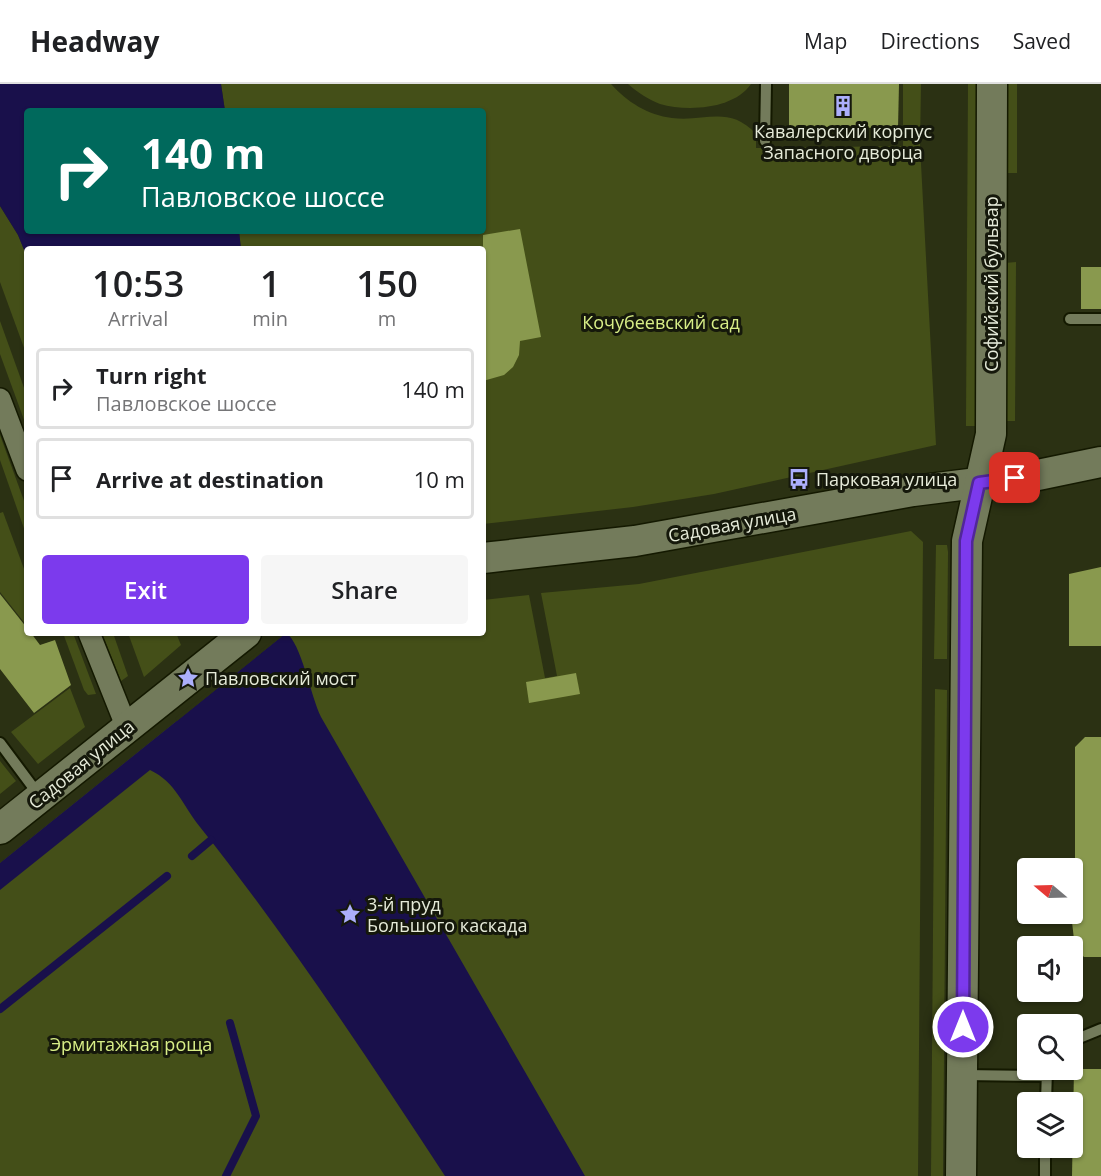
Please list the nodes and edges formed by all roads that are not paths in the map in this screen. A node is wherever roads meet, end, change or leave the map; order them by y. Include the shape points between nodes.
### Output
1 (765, 84) edge
2 (992, 84) edge
3 (765, 141) dead end
4 (1070, 320) dead end
5 (1101, 320) edge
6 (0, 399) edge
7 (24, 462) edge
8 (1101, 462) edge
9 (979, 483) junction
10 (486, 558) edge
11 (89, 636) edge
12 (242, 636) edge
13 (127, 728) junction
14 (0, 743) edge
15 (40, 797) junction
16 (0, 829) edge
17 (1101, 1029) edge
18 (1083, 1036) edge
19 (1017, 1074) edge
20 (962, 1075) junction
21 (1046, 1158) edge
22 (961, 1176) edge
23 (1045, 1176) edge

1 - 3 lane
2 - 9 main road, Софийский бульвар via 991,434
4 - 5 lane
6 - 7 street
8 - 9 main road, Садовая улица
9 - 10 main road, Садовая улица via 913,491 636,541
9 - 20 main road via 966,541
11 - 13 street
12 - 13 main road, Садовая улица
13 - 15 main road, Садовая улица
14 - 15 lane
15 - 16 main road, Садовая улица
17 - 18 lane
19 - 20 lane
20 - 22 main road
21 - 23 lane

